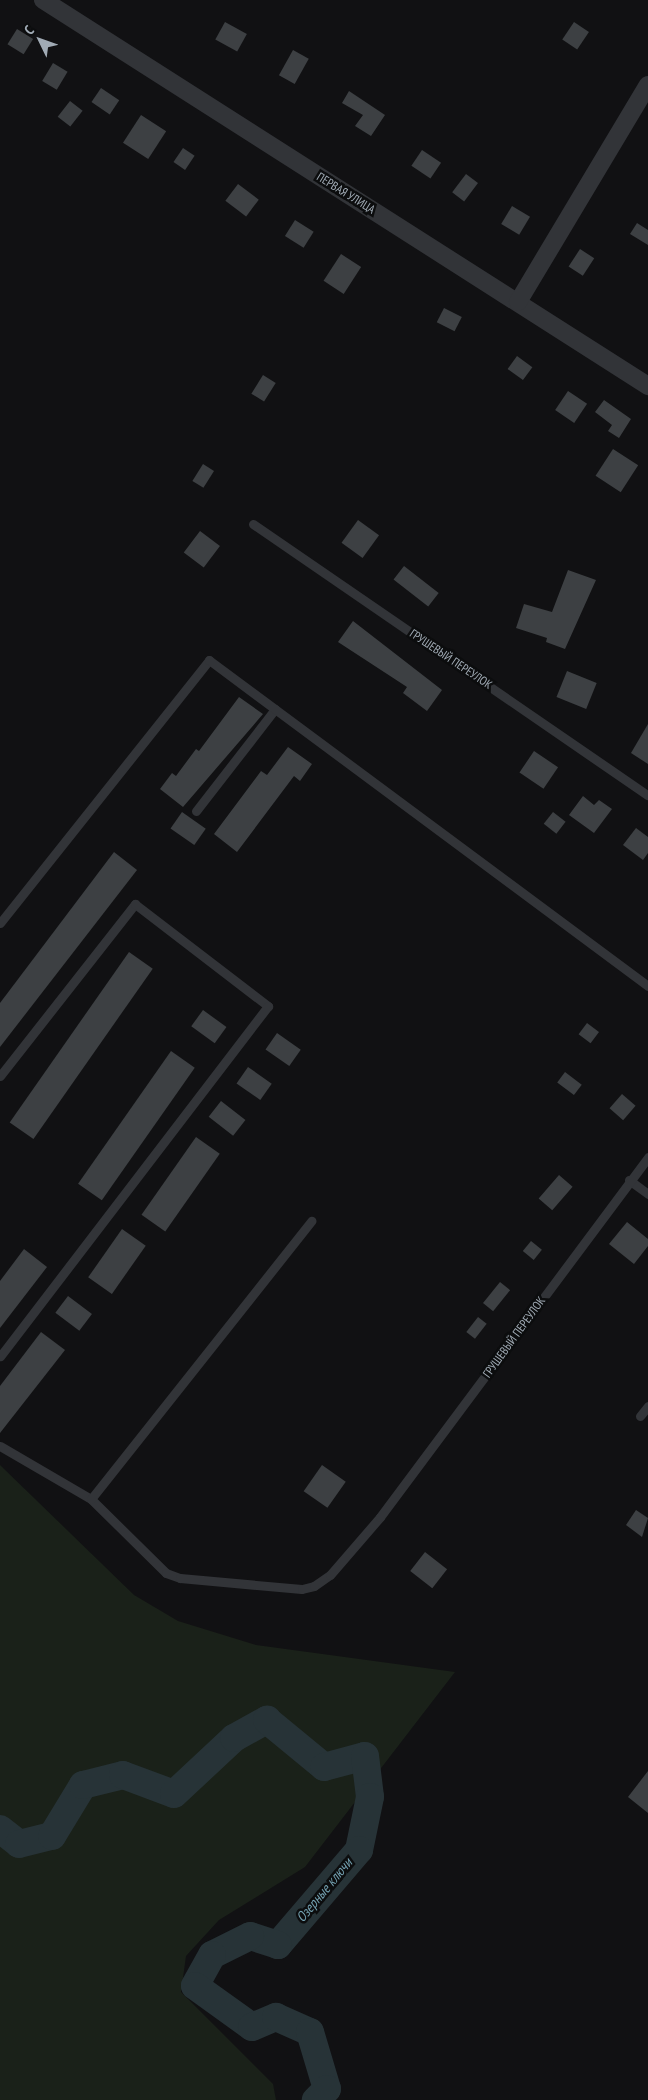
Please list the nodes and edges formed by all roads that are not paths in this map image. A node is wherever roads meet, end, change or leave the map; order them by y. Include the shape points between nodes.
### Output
1 (43, 0) edge
2 (647, 88) edge
3 (518, 302) junction
4 (648, 386) edge
5 (253, 524) dead end
6 (275, 709) junction
7 (648, 794) edge
8 (196, 811) dead end
9 (0, 923) edge
10 (648, 986) edge
11 (0, 1076) edge
12 (648, 1157) edge
13 (629, 1180) junction
14 (648, 1194) edge
15 (310, 1221) dead end
16 (0, 1356) edge
17 (648, 1406) edge
18 (640, 1416) dead end
19 (0, 1446) edge
20 (90, 1499) junction

1 - 3 street, ПЕРВАЯ УЛИЦА
2 - 3 street
3 - 4 street, ПЕРВАЯ УЛИЦА
5 - 7 lane, ГРУШЕВЫЙ ПЕРЕУЛОК
6 - 8 lane
6 - 9 lane via 209,660
6 - 10 lane
11 - 16 lane via 135,904 268,1006
12 - 13 lane, ГРУШЕВЫЙ ПЕРЕУЛОК
13 - 14 lane
13 - 20 lane, ГРУШЕВЫЙ ПЕРЕУЛОК via 380,1517 330,1574 302,1589 180,1578 166,1573
15 - 20 lane
17 - 18 lane
19 - 20 lane, ГРУШЕВЫЙ ПЕРЕУЛОК

